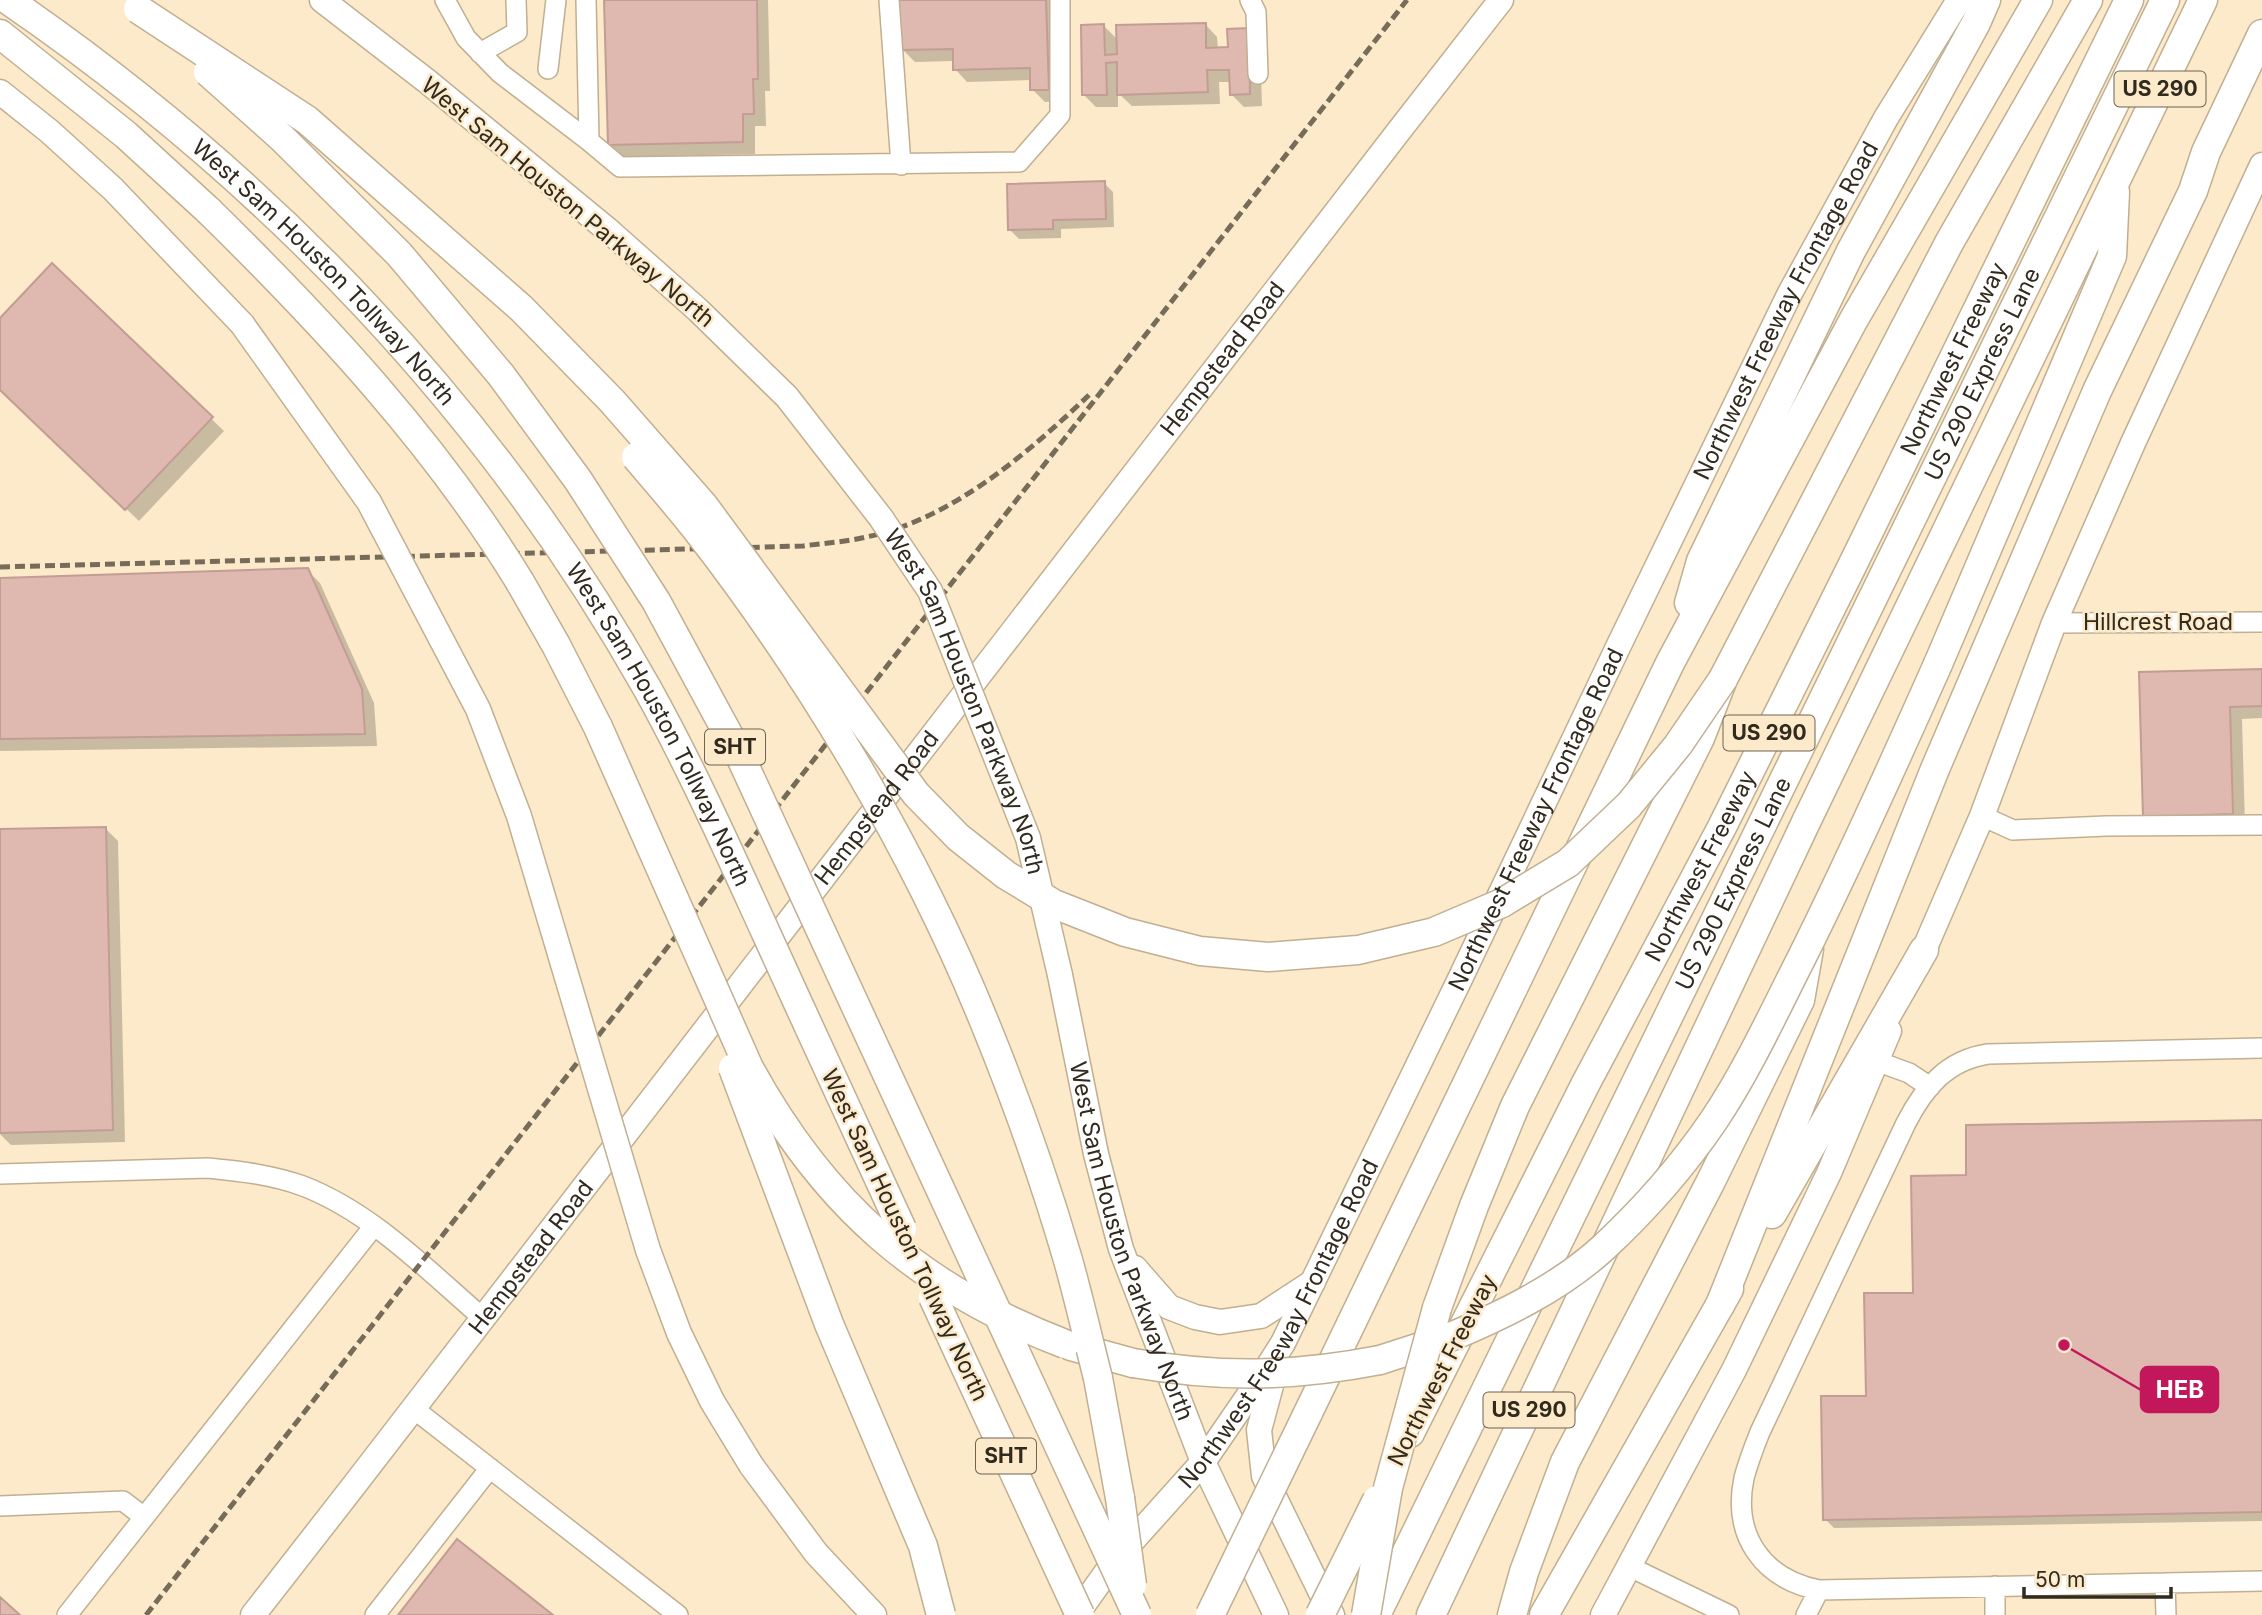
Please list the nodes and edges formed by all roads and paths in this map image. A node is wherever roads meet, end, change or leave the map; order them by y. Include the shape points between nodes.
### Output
1 (8, 0) edge
2 (323, 0) edge
3 (445, 0) edge
4 (516, 0) edge
5 (556, 0) edge
6 (586, 0) edge
7 (889, 0) edge
8 (1060, 0) edge
9 (1250, 0) edge
10 (1501, 0) edge
11 (1959, 0) edge
12 (1986, 0) edge
13 (2038, 0) edge
14 (2088, 0) edge
15 (2129, 0) edge
16 (2165, 0) edge
17 (2203, 0) edge
18 (131, 5) edge
19 (0, 34) edge
20 (2262, 34) edge
21 (480, 53) junction
22 (548, 69) dead end
23 (1258, 74) dead end
24 (2262, 75) edge
25 (0, 92) edge
26 (589, 141) junction
27 (901, 165) junction
28 (2262, 165) edge
29 (2116, 179) junction
30 (2193, 191) junction
31 (424, 225) junction
32 (2054, 622) junction
33 (2262, 622) edge
34 (1671, 663) junction
35 (1723, 680) junction
36 (1982, 816) junction
37 (2262, 825) edge
38 (1810, 940) junction
39 (1924, 950) junction
40 (719, 1004) junction
41 (2262, 1048) edge
42 (1876, 1061) junction
43 (1930, 1087) junction
44 (0, 1174) edge
45 (374, 1226) junction
46 (1121, 1249) junction
47 (1314, 1282) junction
48 (1720, 1305) junction
49 (484, 1319) junction
50 (1283, 1343) junction
51 (414, 1409) junction
52 (1203, 1462) junction
53 (490, 1468) junction
54 (0, 1506) edge
55 (144, 1517) junction
56 (1629, 1567) junction
57 (2262, 1581) edge
58 (2165, 1583) junction
59 (1995, 1587) junction
60 (1819, 1590) junction
61 (68, 1615) edge
62 (253, 1615) edge
63 (375, 1615) edge
64 (678, 1615) edge
65 (874, 1615) edge
66 (941, 1615) edge
67 (1078, 1615) edge
68 (1137, 1615) edge
69 (1210, 1615) edge
70 (1276, 1615) edge
71 (1320, 1615) edge
72 (1332, 1615) edge
73 (1366, 1615) edge
74 (1376, 1615) edge
75 (1431, 1615) edge
76 (1512, 1615) edge
77 (1544, 1615) edge
78 (1603, 1615) edge
79 (1729, 1615) edge
80 (1806, 1615) edge
81 (1995, 1615) edge
82 (2166, 1615) edge

1 - 67 highway, West Sam Houston Tollway North / SHT, bridge via 165,117 324,261 444,394 571,565 645,686 700,791
2 - 46 main road, West Sam Houston Parkway North, bridge via 609,231 698,310 787,397 881,518 930,591 1028,838
3 - 21 street
4 - 21 street via 517,32
5 - 22 street
6 - 26 street
7 - 27 street
8 - 27 street via 1060,115 1019,162
9 - 23 street via 1256,12
10 - 49 main road, Hempstead Road
11 - 47 main road, Northwest Freeway Frontage Road via 1886,118 1790,293
12 - 34 highway via 1851,250 1702,561
13 - 34 highway via 1853,321
14 - 35 highway via 1949,243
15 - 71 highway, Northwest Freeway / US 290, bridge via 1722,827 1586,1083
16 - 74 highway, US 290 Express Lane
17 - 29 highway, US 290
18 - 31 highway, bridge via 307,120
18 - 68 highway, SHT, bridge via 282,138 399,254 501,375 578,480 656,601 741,758
19 - 40 highway, bridge via 132,140 246,247 398,414 464,497 520,582 589,708
20 - 30 highway via 2206,152
21 - 26 street via 500,74
24 - 30 highway via 2218,158
25 - 65 main road, bridge via 113,189 242,324 369,502 478,709 519,816 648,1251 685,1344 712,1401 751,1465 816,1553
26 - 27 street via 620,167
28 - 32 main road
29 - 38 highway, bridge via 2112,256 1938,664
29 - 75 highway, US 290
30 - 48 highway via 2097,391 1935,769
31 - 35 highway, bridge via 531,318 704,506 933,812 1006,875 1054,904 1125,932 1200,951 1268,957 1358,950 1445,927 1502,903 1568,863 1629,805
31 - 68 highway, bridge via 538,345 700,534 788,658 894,834 986,1025 1068,1260 1113,1454
32 - 33 street, Hillcrest Road
32 - 36 main road
34 - 69 highway, bridge
35 - 73 highway, bridge via 1700,738 1515,1106 1474,1206 1437,1308 1388,1488
36 - 37 street via 2013,830
36 - 39 main road
38 - 40 highway, bridge via 1716,1117 1675,1173 1602,1249 1513,1309 1448,1338 1380,1360 1276,1375 1204,1373 1098,1354 998,1316 936,1280 852,1212 806,1159 760,1089
38 - 76 highway, bridge via 1800,1000 1565,1462
39 - 42 main road
39 - 48 highway
40 - 66 highway, bridge via 729,1059 829,1324 923,1546
41 - 43 street via 1988,1054 1954,1065
42 - 43 street via 1909,1073
42 - 56 main road via 1829,1173 1734,1370
43 - 60 street via 1888,1160 1760,1432 1744,1479 1744,1529 1757,1555 1785,1579
44 - 45 street via 230,1170 300,1185
45 - 49 street
45 - 55 street
46 - 47 main road via 1169,1307 1220,1322 1261,1316
46 - 52 main road, West Sam Houston Parkway North
47 - 50 main road, Northwest Freeway Frontage Road
48 - 77 highway
49 - 51 main road, Hempstead Road
50 - 52 main road, Northwest Freeway Frontage Road
50 - 72 main road via 1259,1430 1264,1476
51 - 53 street
51 - 62 main road, Hempstead Road
52 - 67 main road, Northwest Freeway Frontage Road via 1116,1559
52 - 70 main road, West Sam Houston Parkway North
53 - 63 street
53 - 64 street
54 - 55 street via 123,1501
55 - 61 street
56 - 78 main road
56 - 79 street
57 - 58 street
58 - 59 street
58 - 82 street
59 - 60 street
59 - 81 street
60 - 80 street

